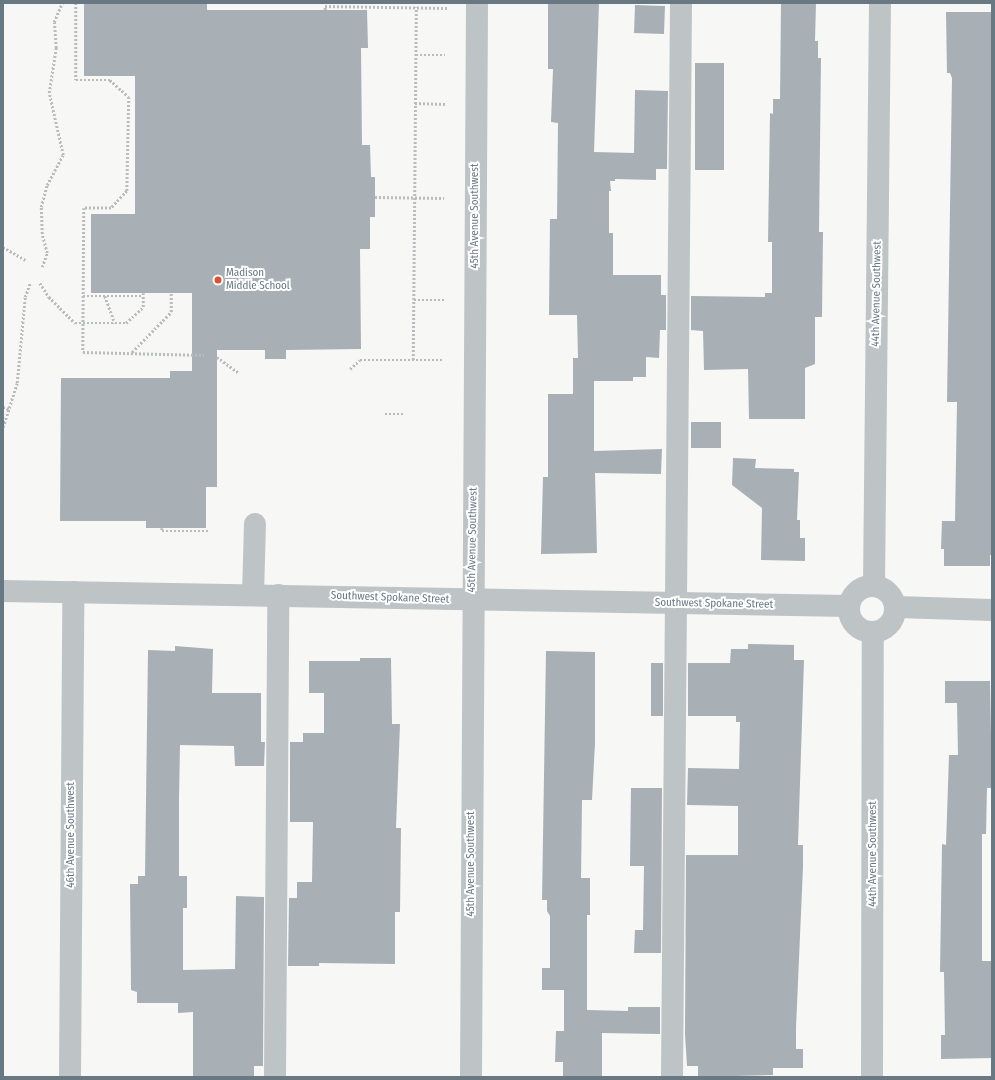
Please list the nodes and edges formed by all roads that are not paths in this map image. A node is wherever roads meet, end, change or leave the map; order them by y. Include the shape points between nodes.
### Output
1 (477, 3) edge
2 (681, 3) edge
3 (880, 3) edge
4 (254, 524) dead end
5 (874, 585) junction
6 (3, 591) edge
7 (72, 592) junction
8 (253, 595) junction
9 (278, 595) junction
10 (472, 600) junction
11 (674, 603) junction
12 (849, 606) junction
13 (896, 607) junction
14 (992, 610) edge
15 (873, 632) junction
16 (70, 1077) edge
17 (275, 1077) edge
18 (470, 1077) edge
19 (672, 1077) edge
20 (872, 1077) edge

1 - 10 street, 45th Avenue Southwest
2 - 11 street
3 - 5 street, 44th Avenue Southwest
4 - 8 street
5 - 12 street via 855,592
5 - 13 street via 891,594
6 - 7 street, Southwest Spokane Street
7 - 8 street, Southwest Spokane Street
7 - 16 street, 46th Avenue Southwest
8 - 9 street, Southwest Spokane Street
9 - 10 street, Southwest Spokane Street
9 - 17 street
10 - 11 street, Southwest Spokane Street
10 - 18 street, 45th Avenue Southwest
11 - 12 street, Southwest Spokane Street
11 - 19 street
12 - 15 street via 856,626
13 - 14 street
13 - 15 street via 889,624 884,629
15 - 20 street, 44th Avenue Southwest

